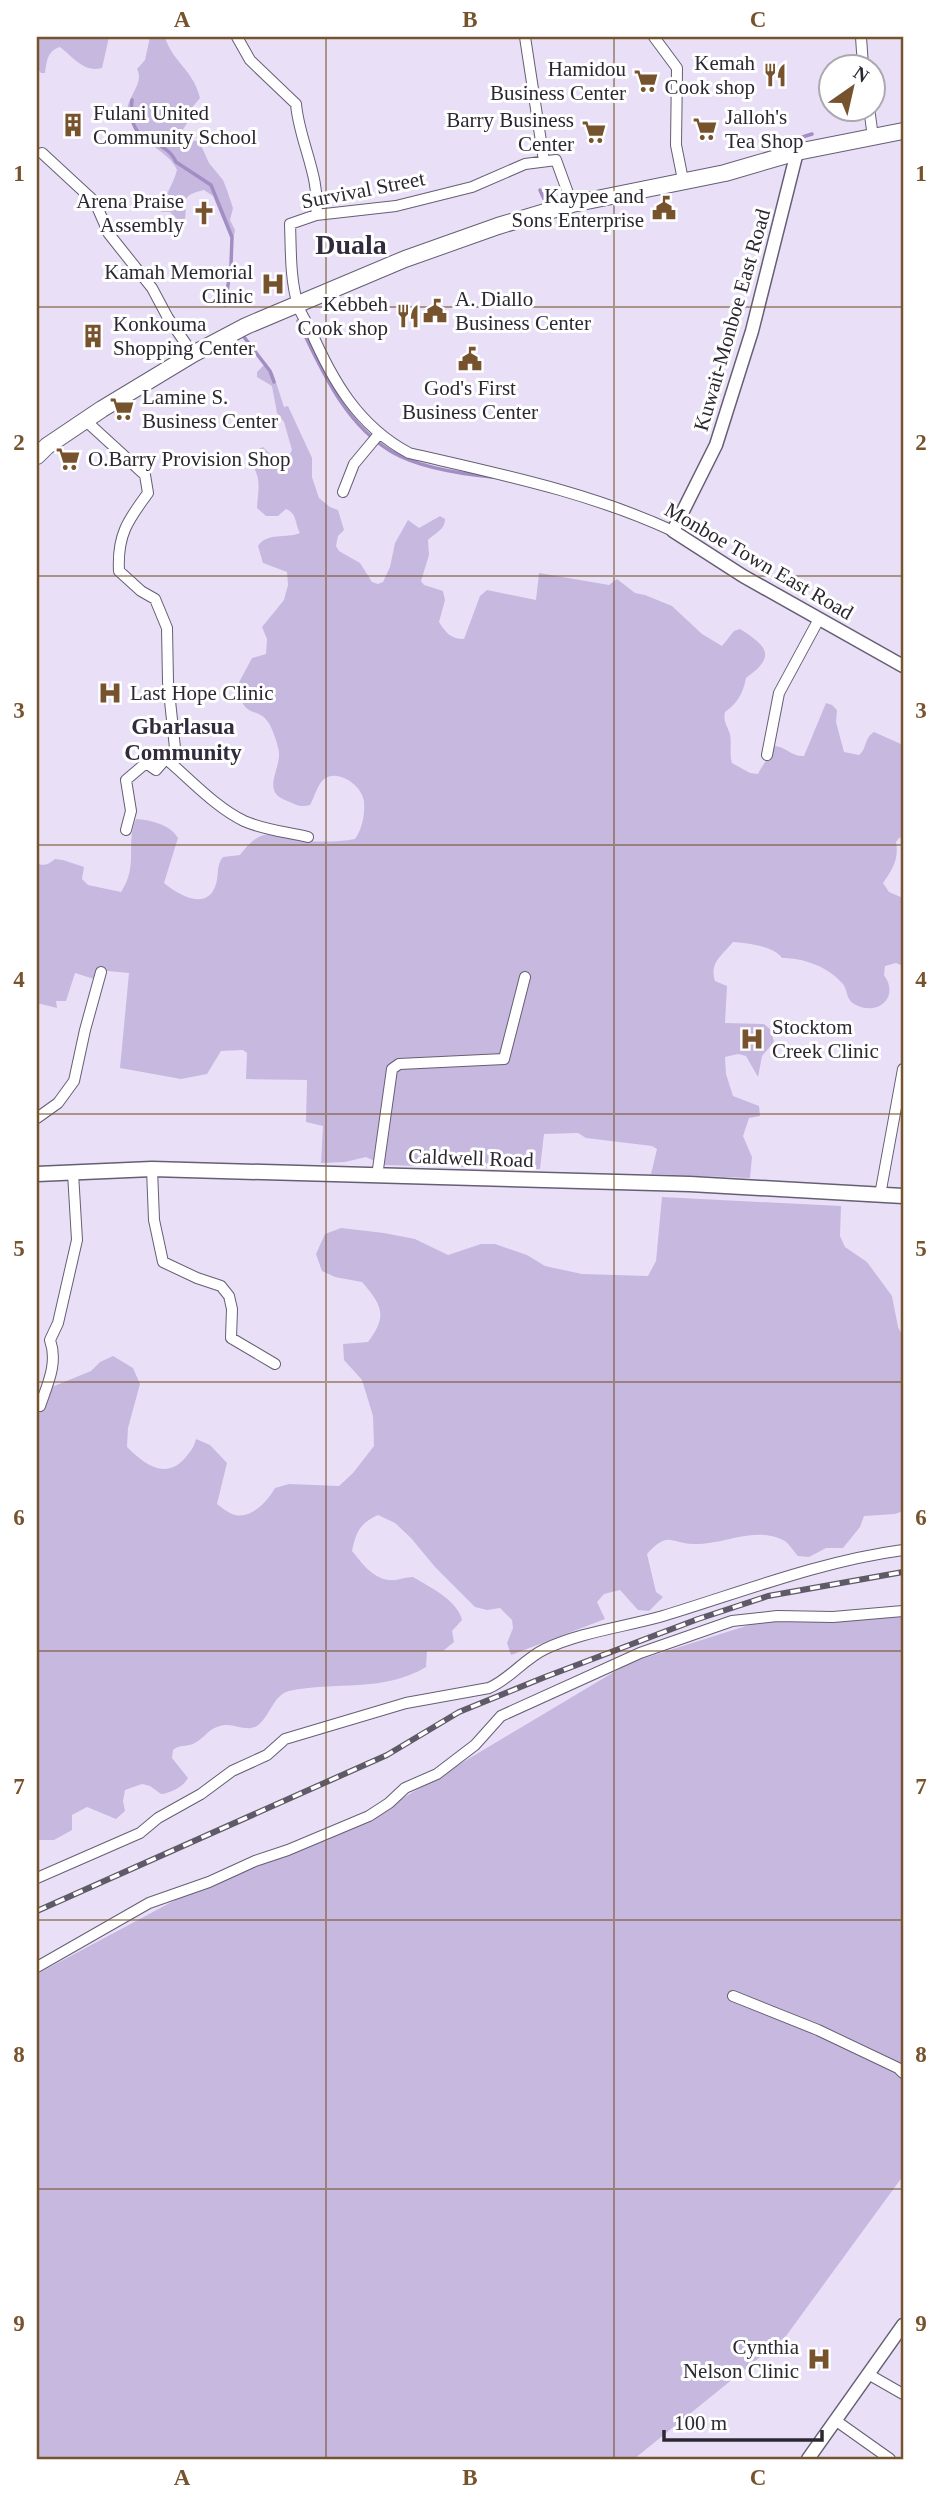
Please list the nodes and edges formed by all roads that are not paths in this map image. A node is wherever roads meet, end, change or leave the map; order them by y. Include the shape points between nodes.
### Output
1 (237, 37) edge
2 (525, 37) edge
3 (654, 37) edge
4 (871, 122) edge
5 (903, 131) edge
6 (873, 138) junction
7 (797, 152) junction
8 (42, 153) dead end
9 (544, 162) junction
10 (683, 180) junction
11 (572, 204) junction
12 (316, 215) junction
13 (298, 305) junction
14 (193, 354) junction
15 (86, 421) junction
16 (379, 435) junction
17 (37, 456) edge
18 (343, 492) dead end
19 (673, 531) junction
20 (819, 619) junction
21 (903, 666) edge
22 (767, 755) dead end
23 (166, 759) junction
24 (126, 830) dead end
25 (308, 836) dead end
26 (101, 972) dead end
27 (525, 977) dead end
28 (903, 1069) edge
29 (37, 1118) edge
30 (152, 1170) junction
31 (73, 1173) junction
32 (37, 1174) edge
33 (377, 1176) junction
34 (880, 1195) junction
35 (903, 1196) edge
36 (275, 1364) dead end
37 (40, 1406) dead end
38 (903, 1550) edge
39 (903, 1611) edge
40 (37, 1878) edge
41 (37, 1968) edge
42 (733, 1996) dead end
43 (903, 2073) edge
44 (903, 2327) edge
45 (868, 2374) junction
46 (903, 2394) edge
47 (835, 2420) junction
48 (808, 2459) edge
49 (890, 2459) edge

1 - 12 street via 250,60 296,104 316,191
2 - 9 street
3 - 10 street via 677,68 676,145
4 - 6 street
5 - 6 highway
6 - 7 highway
7 - 10 highway
7 - 19 street, Kuwait-Monboe East Road via 728,409 716,445
8 - 14 street via 96,202 109,234 152,288
9 - 11 street via 556,160
9 - 12 street, Survival Street via 524,164 472,187 396,206
10 - 11 highway
11 - 13 highway via 405,259
12 - 13 street, Survival Street via 290,223
13 - 14 highway
13 - 16 street, Monboe Town East Road via 333,379
14 - 15 highway
15 - 17 highway
15 - 23 street via 145,475 148,493 124,529 119,571 155,599 167,628 175,748
16 - 18 street via 354,464
16 - 19 street, Monboe Town East Road via 409,453 564,490
19 - 20 street, Monboe Town East Road
20 - 21 street, Monboe Town East Road
20 - 22 street via 779,693
23 - 24 street via 156,770 146,763 127,780 131,811
23 - 25 street via 243,821
26 - 29 street via 74,1081 58,1103
27 - 33 street via 504,1059 399,1063 392,1069
28 - 34 street
30 - 31 main road, Caldwell Road
30 - 33 main road, Caldwell Road
30 - 36 street via 154,1220 163,1262 221,1286 232,1309 231,1338
31 - 32 main road, Caldwell Road
31 - 37 street via 77,1240 50,1340 54,1361
33 - 34 main road, Caldwell Road via 690,1184
34 - 35 main road, Caldwell Road
38 - 40 street via 835,1563 559,1644 528,1659 489,1688 406,1703 285,1739 267,1755 232,1771 140,1833
39 - 41 street via 732,1621 640,1653 501,1716 475,1745 437,1774 405,1788 369,1816 149,1903
42 - 43 street via 818,2029
44 - 45 street
45 - 46 street
45 - 47 street
47 - 48 street
47 - 49 street

